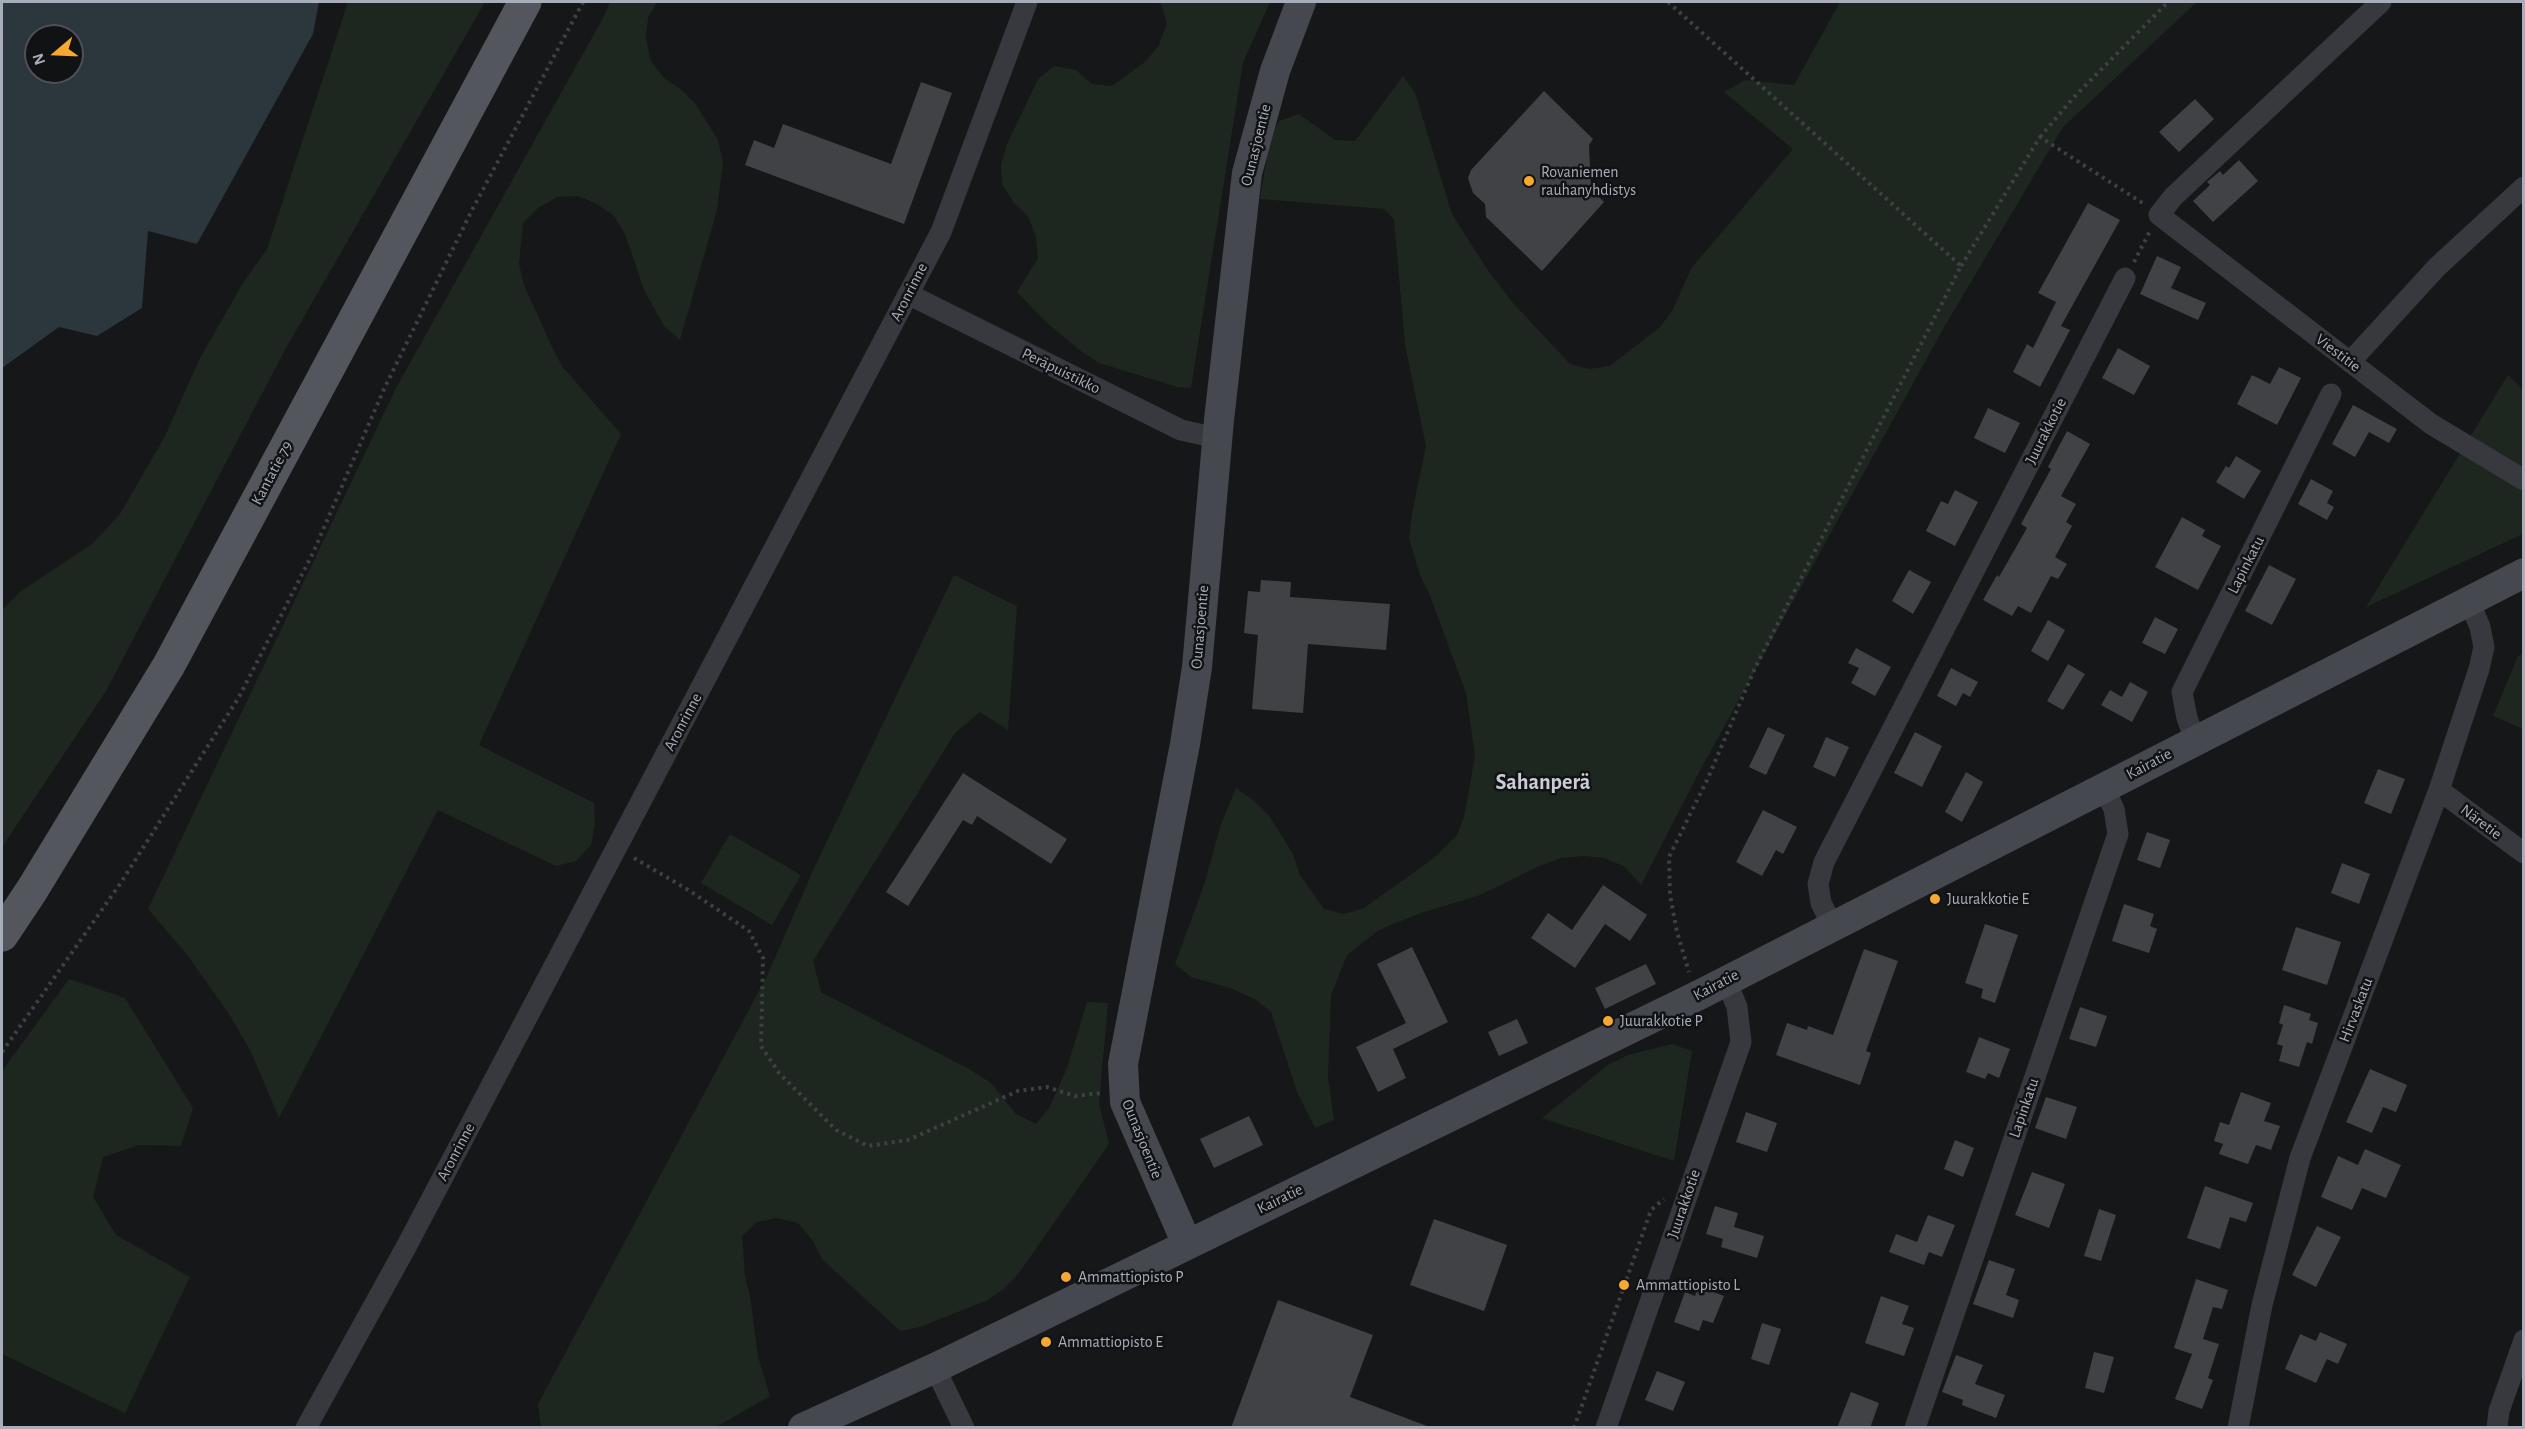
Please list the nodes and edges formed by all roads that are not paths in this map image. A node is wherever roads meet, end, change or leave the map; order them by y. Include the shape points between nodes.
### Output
1 (525, 2) edge
2 (1027, 2) edge
3 (1301, 2) edge
4 (2381, 2) edge
5 (2523, 187) edge
6 (2125, 278) road end
7 (908, 294) junction
8 (2350, 362) junction
9 (2331, 394) dead end
10 (1217, 438) junction
11 (2523, 480) edge
12 (2523, 573) edge
13 (2469, 601) junction
14 (2195, 740) junction
15 (2104, 788) junction
16 (2439, 790) junction
17 (2523, 854) edge
18 (1832, 925) junction
19 (2, 935) edge
20 (1726, 980) junction
21 (1187, 1244) junction
22 (2523, 1340) edge
23 (935, 1368) junction
24 (306, 1428) edge
25 (803, 1428) edge
26 (964, 1428) edge
27 (1606, 1428) edge
28 (1915, 1428) edge
29 (2238, 1428) edge
30 (2497, 1428) edge

1 - 19 main road, Kantatie 79 via 168,665
2 - 7 street, Aronrinne via 941,232
3 - 10 main road, Ounasjoentie via 1275,71 1247,173
4 - 8 street, Viestitie via 2159,214
5 - 8 street via 2437,267
6 - 18 street, Juurakkotie via 1824,862 1818,884 1821,903
7 - 10 street, Peräpuistikko via 1181,430
7 - 24 street, Aronrinne via 405,1249
8 - 11 street, Viestitie via 2431,424
9 - 14 street, Lapinkatu via 2182,692
10 - 21 main road, Ounasjoentie via 1197,667 1123,1064 1125,1102
12 - 13 main road, Kairatie
13 - 14 main road, Kairatie
13 - 16 street, Hirvaskatu via 2484,647
14 - 15 main road, Kairatie
15 - 18 main road, Kairatie
15 - 28 street, Lapinkatu via 2114,809 2118,834
16 - 17 street, Näretie
16 - 29 street, Hirvaskatu via 2300,1158 2262,1305
18 - 20 main road, Kairatie
20 - 21 main road, Kairatie
20 - 27 street, Juurakkotie via 1737,1007 1741,1042
21 - 23 main road, Kairatie
22 - 30 street
23 - 25 main road, Kairatie
23 - 26 street

